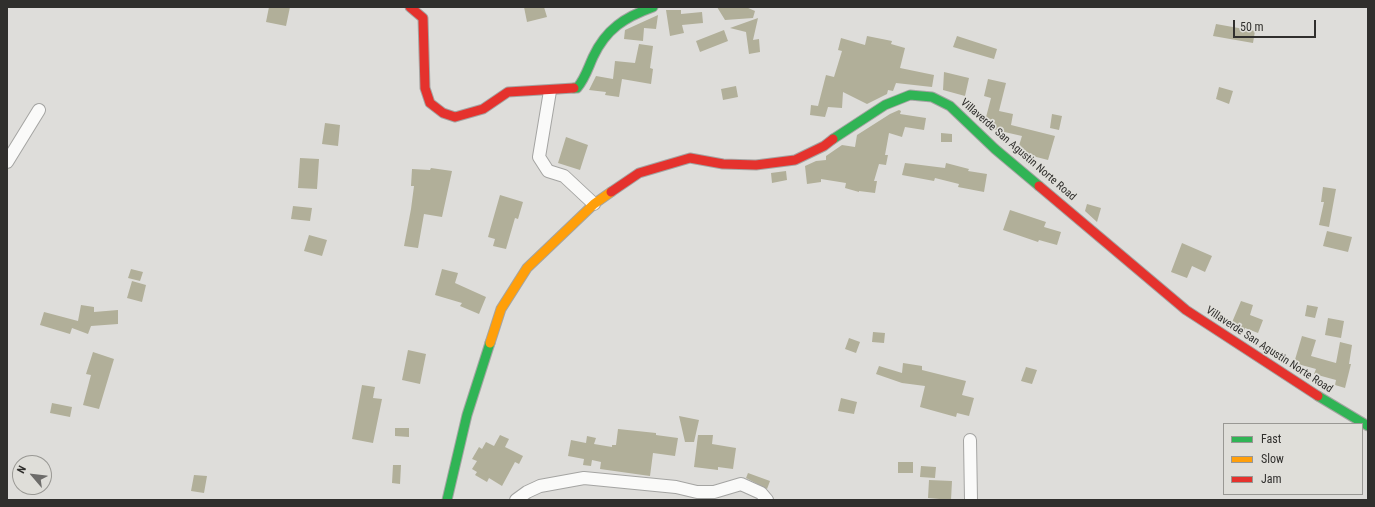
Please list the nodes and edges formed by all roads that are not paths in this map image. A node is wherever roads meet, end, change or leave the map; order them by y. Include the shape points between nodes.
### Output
1 (410, 7) edge
2 (653, 7) edge
3 (550, 91) junction
4 (39, 110) dead end
5 (7, 162) edge
6 (594, 204) junction
7 (1363, 423) edge
8 (970, 440) dead end
9 (447, 500) edge
10 (516, 500) edge
11 (767, 500) edge
12 (971, 500) edge

1 - 3 street via 423,18 425,88 430,103 443,112 455,117 483,109 508,92
2 - 3 street via 620,20 607,31 592,58 586,78 577,88
3 - 6 street via 539,157 548,171 564,176
4 - 5 street
6 - 7 street, Villaverde San Agustin Norte Road via 639,173 690,158 723,164 756,165 795,160 824,146 858,121 894,101 910,95 932,97 950,106 995,149 1186,310
6 - 9 street, Villaverde San Agustin Norte Road via 527,268 501,309 467,415
8 - 12 street
10 - 11 street via 540,486 584,478 676,487 696,492 714,492 741,484 761,493

